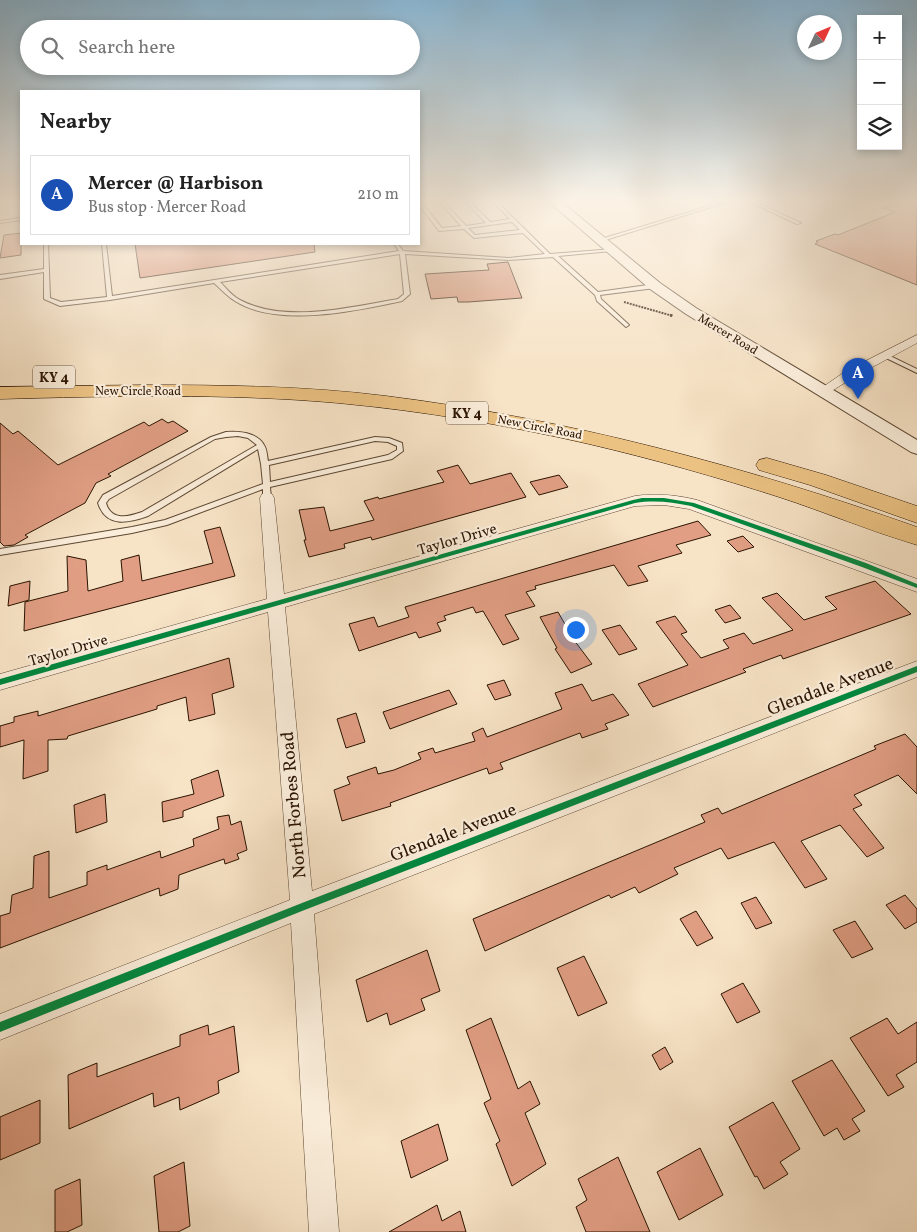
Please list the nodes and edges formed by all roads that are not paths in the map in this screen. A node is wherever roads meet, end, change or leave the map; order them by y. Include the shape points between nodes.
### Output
1 (46, 257) edge
2 (105, 257) edge
3 (367, 257) edge
4 (403, 257) edge
5 (487, 257) edge
6 (525, 257) edge
7 (554, 257) edge
8 (621, 257) edge
9 (46, 270) junction
10 (0, 277) edge
11 (215, 281) junction
12 (655, 286) junction
13 (597, 294) junction
14 (110, 298) junction
15 (626, 325) dead end
16 (917, 338) edge
17 (884, 355) junction
18 (917, 360) edge
19 (906, 366) junction
20 (917, 371) edge
21 (0, 378) edge
22 (822, 391) junction
23 (0, 393) edge
24 (261, 445) junction
25 (917, 448) edge
26 (265, 464) junction
27 (267, 492) junction
28 (917, 515) edge
29 (917, 536) edge
30 (0, 552) edge
31 (917, 586) edge
32 (275, 604) junction
33 (917, 669) edge
34 (0, 682) edge
35 (302, 907) junction
36 (0, 1027) edge
37 (324, 1232) edge

1 - 9 lane
2 - 14 lane
3 - 11 lane
4 - 11 lane via 407,294 400,300 298,315 272,312 237,300
5 - 6 lane
7 - 13 lane
8 - 12 street, Mercer Road
9 - 10 lane
9 - 14 lane via 47,299 60,304
11 - 14 lane
12 - 13 lane
12 - 22 street, Mercer Road
13 - 15 lane via 599,300
16 - 17 street
17 - 19 lane
17 - 22 street
18 - 19 lane
19 - 20 lane
21 - 28 highway, New Circle Road / KY 4 via 251,378 462,396 534,408 697,446 818,480
22 - 25 street, Mercer Road
23 - 29 highway, New Circle Road / KY 4 via 247,392 447,410 521,422 660,453 774,487
24 - 24 lane via 247,434 224,434 213,438 106,497 103,508 113,518 121,520 145,514
24 - 26 lane
26 - 27 lane
26 - 27 lane via 375,439 400,445 400,451 390,457
27 - 30 lane via 132,530
27 - 32 street, North Forbes Road
31 - 32 street, Taylor Drive via 692,504 650,499
32 - 34 street, Taylor Drive
32 - 35 street, North Forbes Road
33 - 35 street, Glendale Avenue
35 - 36 street, Glendale Avenue
35 - 37 street, North Forbes Road

